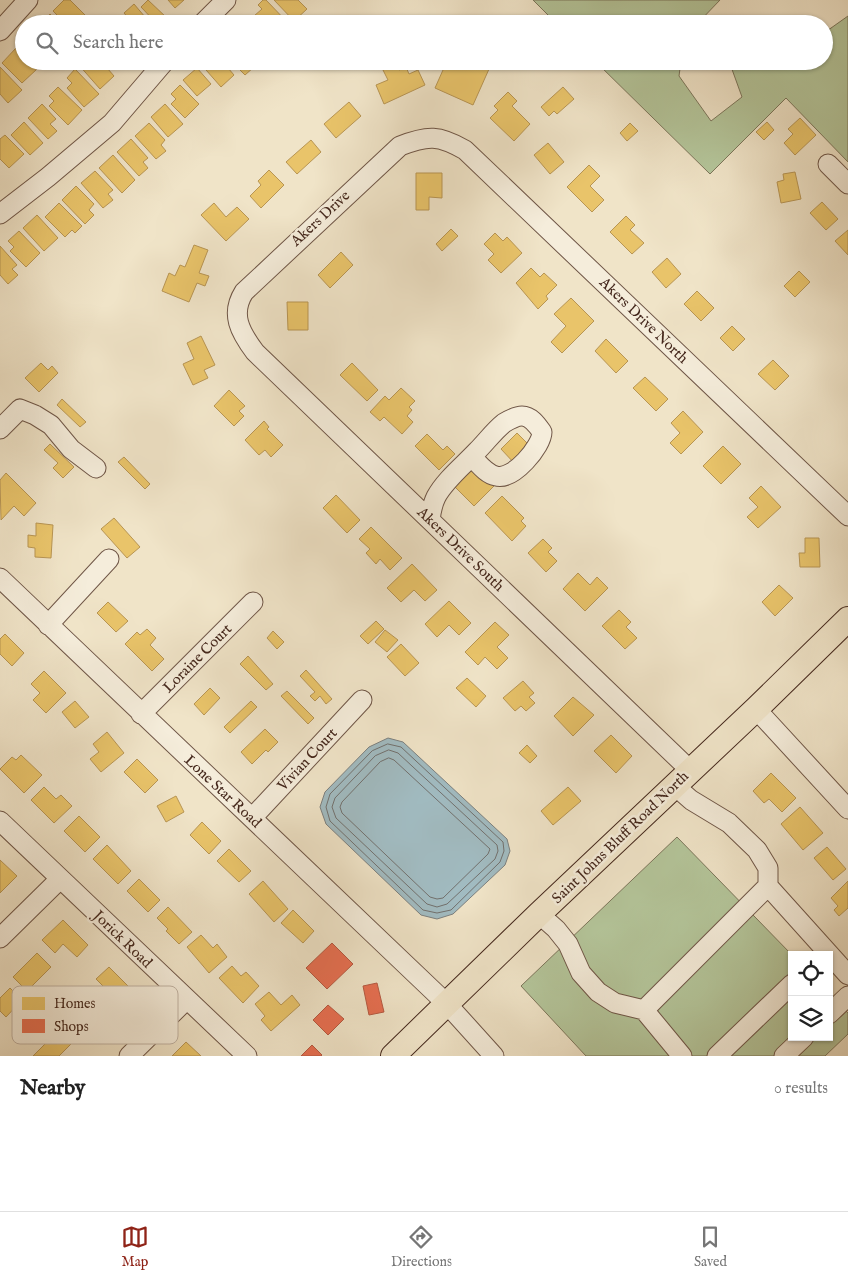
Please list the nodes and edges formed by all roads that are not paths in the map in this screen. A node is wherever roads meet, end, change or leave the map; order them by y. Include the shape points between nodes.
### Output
1 (28, 0) edge
2 (226, 0) edge
3 (211, 15) edge
4 (0, 31) edge
5 (156, 70) edge
6 (431, 138) joint
7 (828, 164) dead end
8 (848, 184) edge
9 (0, 214) edge
10 (238, 324) joint
11 (0, 429) edge
12 (472, 457) dead end
13 (96, 468) dead end
14 (848, 516) edge
15 (430, 520) junction
16 (109, 559) dead end
17 (0, 578) edge
18 (253, 602) dead end
19 (848, 619) edge
20 (48, 625) junction
21 (362, 700) dead end
22 (756, 709) junction
23 (141, 714) junction
24 (682, 777) junction
25 (848, 809) edge
26 (252, 818) junction
27 (0, 821) edge
28 (60, 878) junction
29 (768, 886) junction
30 (539, 914) junction
31 (0, 938) edge
32 (822, 951) edge
33 (833, 961) edge
34 (848, 975) edge
35 (173, 986) edge
36 (788, 988) edge
37 (178, 990) edge
38 (848, 996) edge
39 (187, 999) junction
40 (447, 1004) junction
41 (178, 1008) edge
42 (644, 1010) junction
43 (833, 1010) edge
44 (800, 1041) edge
45 (141, 1044) edge
46 (129, 1056) edge
47 (247, 1056) edge
48 (393, 1056) edge
49 (494, 1056) edge
50 (682, 1056) edge
51 (717, 1056) edge
52 (784, 1056) edge

1 - 4 street
2 - 3 street
5 - 9 street via 112,123
6 - 10 street, Akers Drive via 400,146 252,282 237,306
6 - 14 street, Akers Drive North via 443,139 465,150
7 - 8 street
10 - 15 street, Akers Drive South via 255,352
11 - 13 street via 20,410 36,415
12 - 15 street via 436,496
15 - 24 street, Akers Drive South
16 - 20 street
17 - 20 street, Lone Star Road
18 - 23 street, Loraine Court
19 - 22 main road, Saint Johns Bluff Road North
20 - 23 street, Lone Star Road
21 - 26 street, Vivian Court
22 - 24 main road, Saint Johns Bluff Road North
22 - 25 street
23 - 26 street, Lone Star Road
24 - 29 street, Akers Drive South via 692,800 729,823 757,850 768,868
24 - 30 main road, Saint Johns Bluff Road North
26 - 40 street, Lone Star Road
27 - 28 street, Jorick Road
28 - 31 street
28 - 35 street, Jorick Road
29 - 32 street
29 - 42 street
30 - 40 main road, Saint Johns Bluff Road North
30 - 42 street via 568,944 581,972 598,992 616,1003
33 - 34 street
36 - 51 street
37 - 39 street, Jorick Road
38 - 43 street
39 - 41 street
39 - 47 street, Jorick Road
40 - 48 main road, Saint Johns Bluff Road North
40 - 49 street, Lone Star Road
42 - 50 street
44 - 52 street
45 - 46 street

